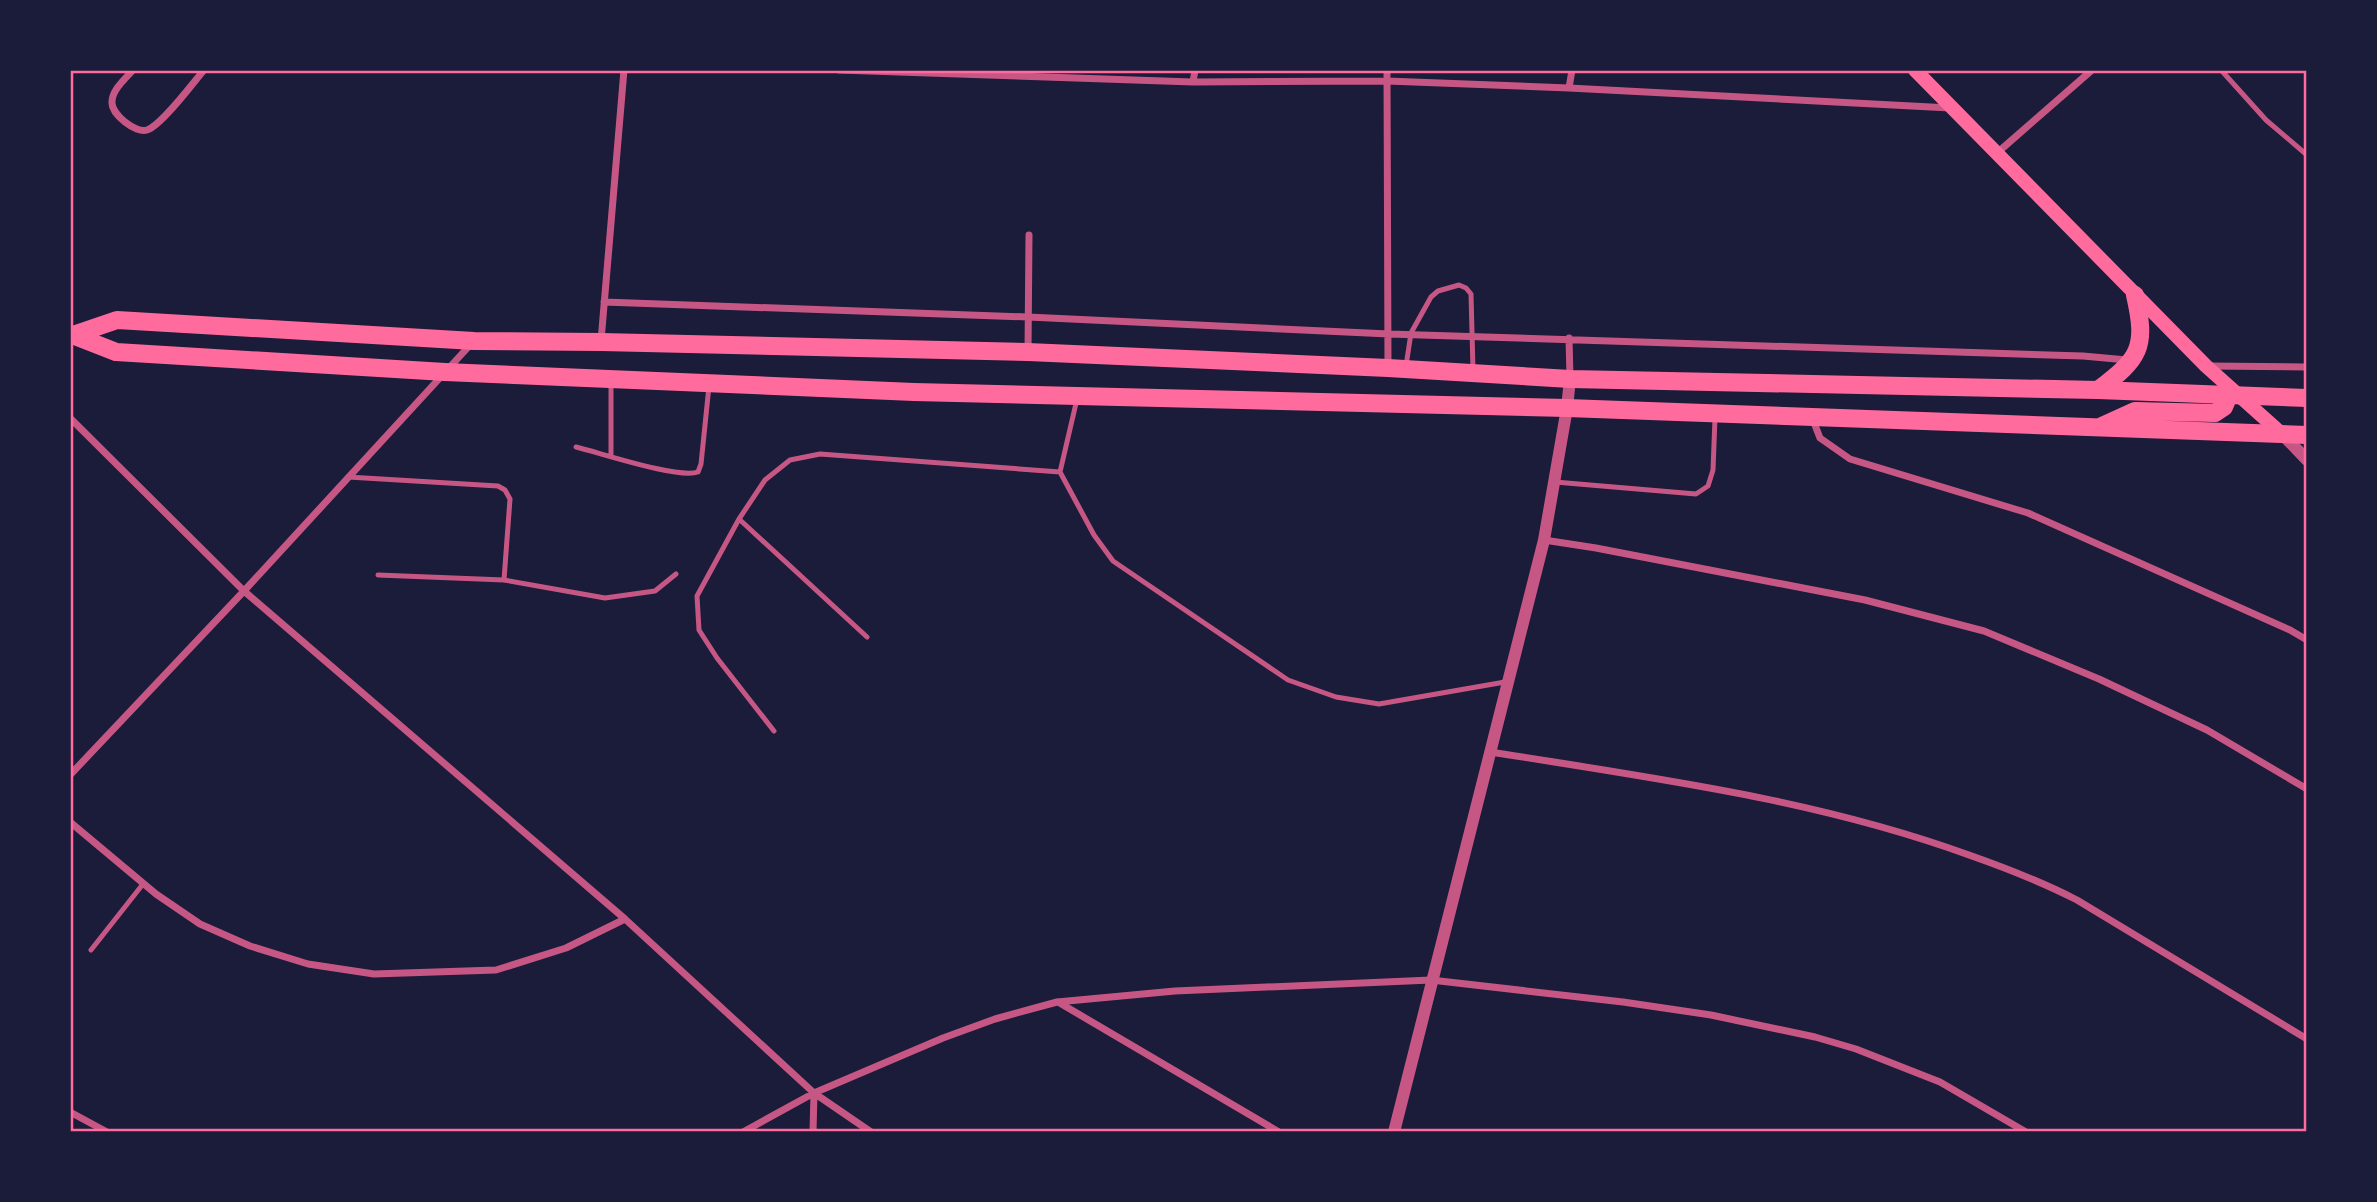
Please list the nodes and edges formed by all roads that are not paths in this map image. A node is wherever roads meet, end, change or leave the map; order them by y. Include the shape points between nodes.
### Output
1 (133, 70) edge
2 (204, 70) edge
3 (624, 70) edge
4 (839, 70) edge
5 (1195, 70) edge
6 (1387, 70) edge
7 (1572, 70) edge
8 (1915, 70) edge
9 (2092, 70) edge
10 (2221, 70) edge
11 (1020, 73) edge
12 (1387, 81) junction
13 (1193, 82) junction
14 (1569, 88) junction
15 (1952, 108) junction
16 (1996, 153) junction
17 (2307, 155) edge
18 (1029, 235) dead end
19 (2135, 295) junction
20 (604, 302) junction
21 (1028, 317) junction
22 (1411, 333) junction
23 (71, 334) edge
24 (1389, 334) junction
25 (1472, 336) junction
26 (1569, 338) junction
27 (474, 341) junction
28 (601, 342) junction
29 (1028, 352) junction
30 (2131, 360) junction
31 (2206, 366) junction
32 (2307, 367) edge
33 (1397, 369) junction
34 (445, 372) junction
35 (1473, 373) junction
36 (611, 379) junction
37 (1570, 379) junction
38 (710, 383) junction
39 (2098, 390) junction
40 (2233, 395) junction
41 (1077, 396) junction
42 (2307, 398) edge
43 (1567, 408) junction
44 (1716, 413) junction
45 (1812, 417) junction
46 (70, 418) edge
47 (2099, 427) junction
48 (2282, 434) junction
49 (2307, 435) edge
50 (576, 447) dead end
51 (611, 455) junction
52 (2307, 460) edge
53 (1060, 472) junction
54 (348, 477) junction
55 (1555, 482) junction
56 (738, 519) junction
57 (1544, 540) junction
58 (676, 574) dead end
59 (378, 575) dead end
60 (504, 580) junction
61 (244, 591) junction
62 (867, 636) dead end
63 (2307, 640) edge
64 (1508, 681) junction
65 (774, 731) dead end
66 (1491, 752) junction
67 (70, 775) edge
68 (2307, 789) edge
69 (70, 822) edge
70 (143, 884) junction
71 (625, 919) junction
72 (91, 950) dead end
73 (1432, 980) junction
74 (1057, 1002) junction
75 (2307, 1039) edge
76 (814, 1093) junction
77 (70, 1112) edge
78 (107, 1132) edge
79 (743, 1132) edge
80 (813, 1132) edge
81 (871, 1132) edge
82 (1279, 1132) edge
83 (1394, 1132) edge
84 (2026, 1132) edge

1 - 2 street via 111,103 136,130 146,131 158,124
3 - 20 street
4 - 11 street
5 - 13 street
6 - 12 street
7 - 14 street
8 - 15 main road
9 - 16 street
10 - 17 lane via 2266,120
11 - 13 street
12 - 13 street
12 - 14 street
12 - 24 street
14 - 15 street
15 - 16 main road
16 - 19 main road
18 - 21 street
19 - 30 main road via 2142,325
19 - 31 main road
20 - 21 street
20 - 28 street
21 - 24 street
21 - 29 street
22 - 24 street
22 - 25 street
22 - 25 lane via 1438,290 1459,285 1471,294
22 - 33 lane
23 - 27 main road via 117,320
23 - 34 main road via 116,352
24 - 33 street
25 - 26 street
25 - 35 lane
26 - 30 street
26 - 37 street
27 - 28 main road
27 - 34 street
28 - 29 main road
29 - 33 main road
30 - 39 main road
31 - 32 street
31 - 40 main road
33 - 35 main road
34 - 36 main road
34 - 54 street
35 - 37 main road
36 - 38 main road
36 - 51 lane
37 - 39 main road
37 - 43 street
38 - 41 main road
38 - 51 lane via 698,472 671,471
39 - 40 main road
40 - 42 main road
40 - 47 main road via 2215,412 2135,411
40 - 48 main road
41 - 43 main road
41 - 53 lane
43 - 44 main road
43 - 55 street
44 - 45 main road
44 - 55 lane via 1713,470 1707,486 1696,494
45 - 47 main road
45 - 63 street via 1820,438 1850,459 2028,513
46 - 61 street
47 - 48 main road
48 - 49 main road
48 - 52 street
50 - 51 lane
53 - 56 lane via 820,454 790,460 765,480
53 - 64 lane via 1113,561 1288,680 1336,697 1379,704
54 - 60 lane via 505,490 510,499
54 - 61 street
55 - 57 street
56 - 62 lane
56 - 65 lane via 697,596 699,630
57 - 64 street
57 - 68 street via 1864,600 1984,631 2207,730
58 - 60 lane via 655,591 605,598
59 - 60 lane
61 - 67 street
61 - 71 street
64 - 66 street
66 - 73 street
66 - 75 street via 1793,804 1943,845 2047,884
69 - 70 street
70 - 71 street via 200,924 250,946 308,964 374,974 496,970 566,948
70 - 72 lane
71 - 76 street
73 - 74 street via 1175,991
73 - 83 street
73 - 84 street via 1623,1002 1815,1037 1919,1072
74 - 76 street via 943,1038
74 - 82 street
76 - 79 street
76 - 80 street
76 - 81 street
77 - 78 street

